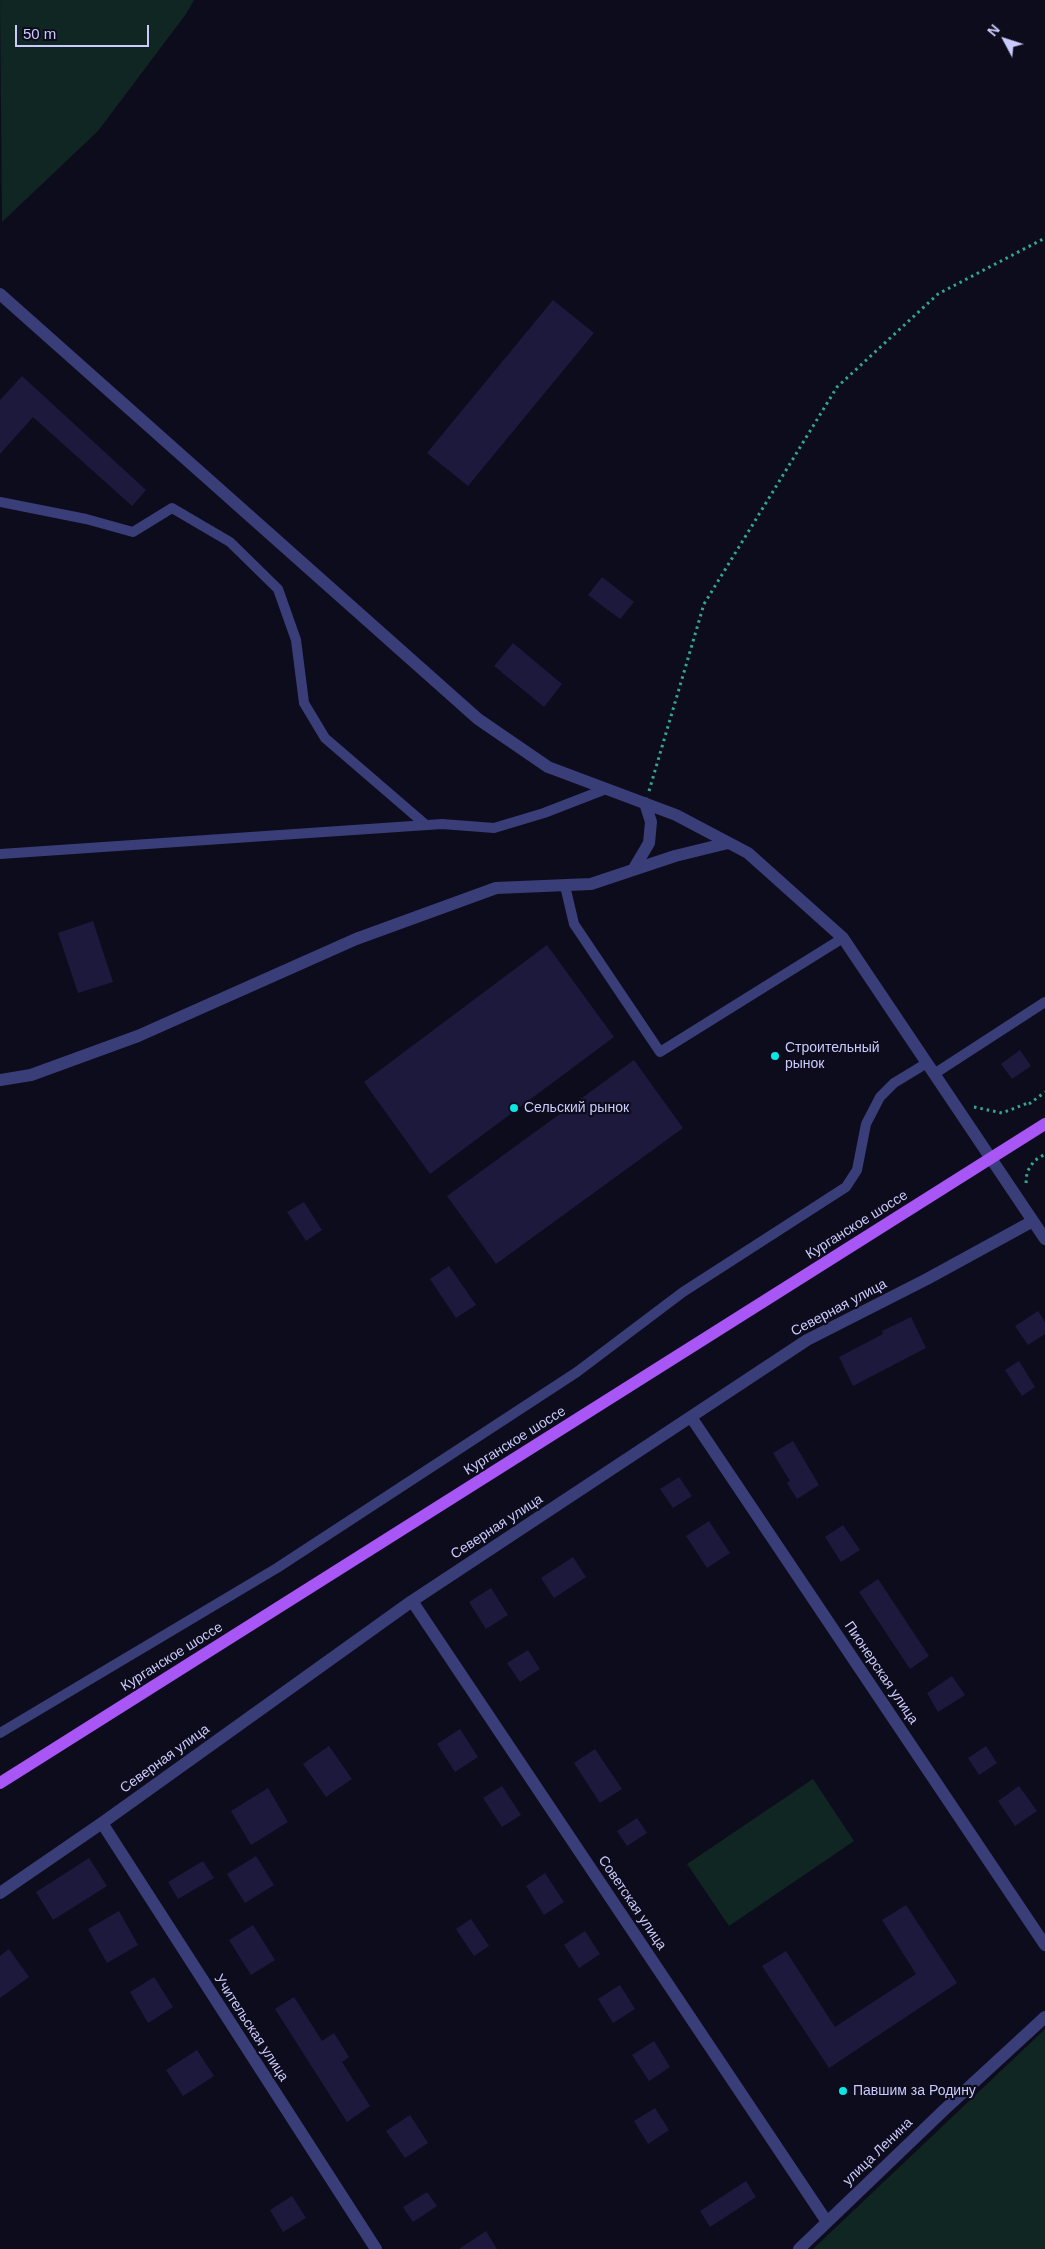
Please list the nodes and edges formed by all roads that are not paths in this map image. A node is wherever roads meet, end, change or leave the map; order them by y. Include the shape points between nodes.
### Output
1 (0, 294) edge
2 (0, 502) edge
3 (606, 789) junction
4 (645, 803) junction
5 (426, 826) junction
6 (728, 842) junction
7 (0, 854) edge
8 (633, 870) junction
9 (565, 886) junction
10 (843, 938) junction
11 (1045, 1002) edge
12 (927, 1063) junction
13 (934, 1074) junction
14 (0, 1080) edge
15 (1045, 1124) edge
16 (991, 1158) junction
17 (1033, 1220) junction
18 (1045, 1239) edge
19 (691, 1417) junction
20 (412, 1601) junction
21 (0, 1733) edge
22 (0, 1783) edge
23 (102, 1823) junction
24 (0, 1893) edge
25 (1045, 1946) edge
26 (1045, 2017) edge
27 (827, 2222) junction
28 (376, 2249) edge
29 (799, 2249) edge

1 - 3 street via 478,719 548,767
2 - 5 lane via 132,532 172,508 230,542 278,589 296,640 304,703 325,738
3 - 4 street
3 - 5 lane via 494,828
4 - 6 street
4 - 8 street via 651,822 649,843
5 - 7 lane
6 - 8 street
6 - 10 street via 748,853
8 - 9 street via 591,884
9 - 10 lane via 574,924 660,1052
9 - 14 street via 496,888 356,940 138,1036 32,1075
10 - 12 street
11 - 13 lane
12 - 13 street
12 - 21 lane via 894,1083 880,1097 866,1124 857,1170 846,1187 683,1292 577,1372 278,1568
13 - 16 street
15 - 16 main road, Курганское шоссе
16 - 17 street
16 - 22 main road, Курганское шоссе
17 - 18 street
17 - 19 street, Северная улица via 807,1340
19 - 20 street, Северная улица
19 - 25 street, Пионерская улица
20 - 23 street, Северная улица
20 - 27 street, Советская улица
23 - 24 street, Северная улица
23 - 28 street, Учительская улица
26 - 27 street, улица Ленина
27 - 29 street, улица Ленина

